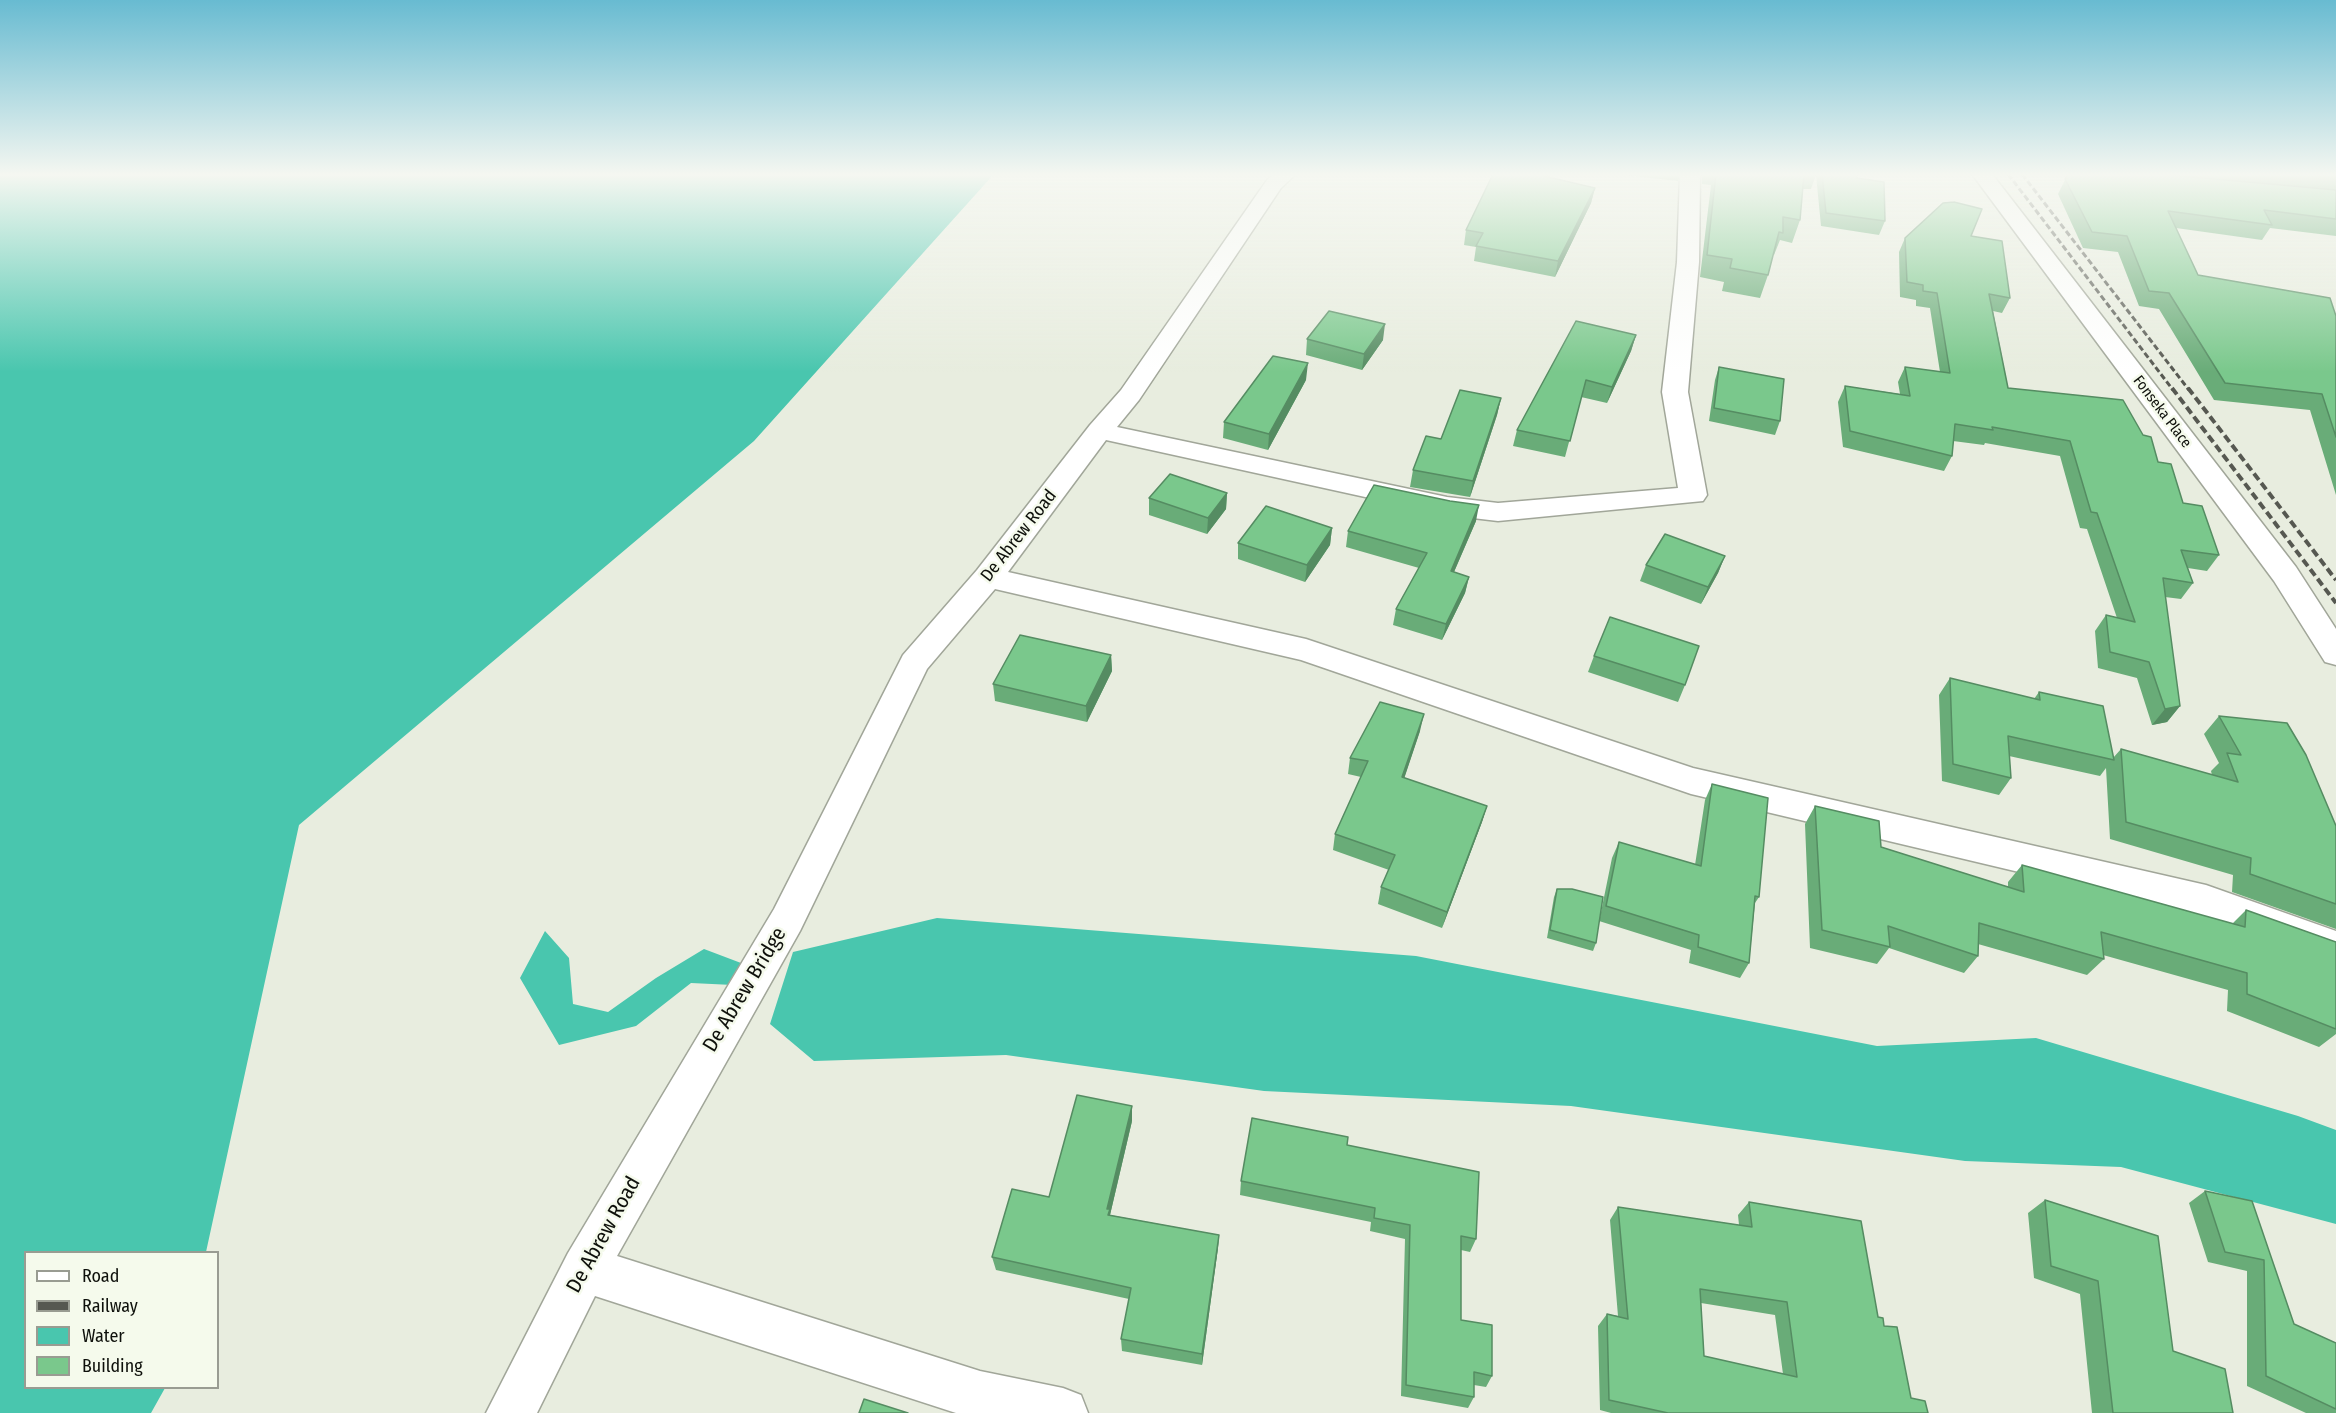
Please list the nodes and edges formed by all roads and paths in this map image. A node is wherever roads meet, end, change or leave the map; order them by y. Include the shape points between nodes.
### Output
1 (1236, 240) edge
2 (1689, 240) edge
3 (2032, 240) edge
4 (1099, 431) junction
5 (988, 577) junction
6 (2336, 654) edge
7 (788, 920) joint
8 (2336, 948) edge
9 (703, 1061) joint
10 (584, 1269) junction
11 (511, 1413) edge
12 (1063, 1413) edge

1 - 4 street, De Abrew Road via 1130,395
2 - 4 street via 1675,392 1693,495 1498,512 1447,506
3 - 6 street, Fonseka Place via 2285,574
4 - 5 street, De Abrew Road
5 - 7 street, De Abrew Road via 914,663
5 - 8 street via 1306,650 1691,781 2205,901
7 - 9 street, De Abrew Bridge
9 - 10 street, De Abrew Road
10 - 11 street, De Abrew Road
10 - 12 street via 980,1396

